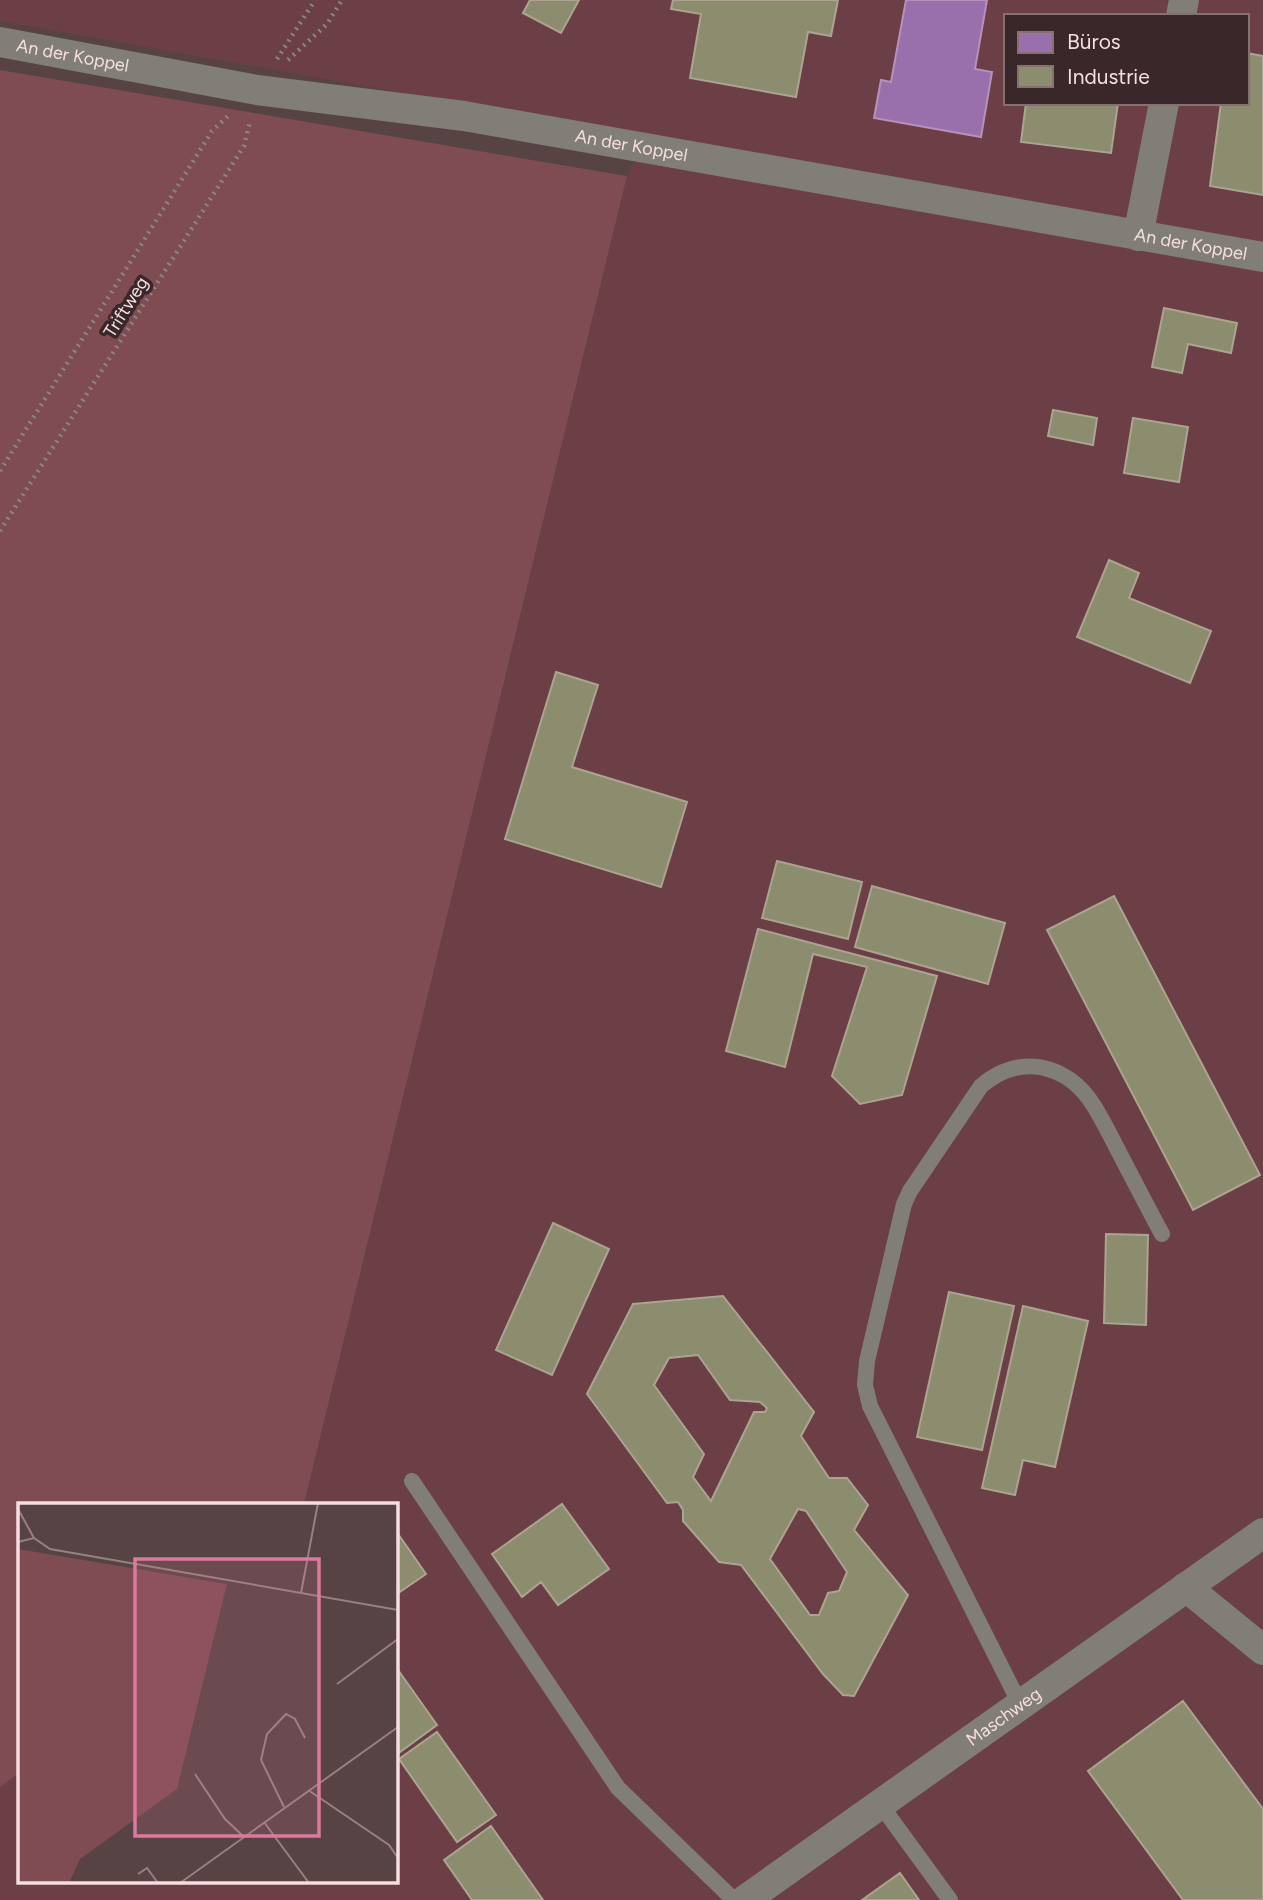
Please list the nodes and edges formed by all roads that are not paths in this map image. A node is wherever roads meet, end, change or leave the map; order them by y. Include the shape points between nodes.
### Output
1 (0, 42) edge
2 (1164, 105) edge
3 (1138, 236) junction
4 (1263, 257) edge
5 (1162, 1234) dead end
6 (412, 1480) dead end
7 (1263, 1532) edge
8 (1186, 1587) junction
9 (1263, 1650) edge
10 (1020, 1704) junction
11 (880, 1804) junction
12 (734, 1900) edge
13 (745, 1900) edge
14 (950, 1900) edge

1 - 3 street, An der Koppel via 257,90 464,116
2 - 3 street
3 - 4 street, An der Koppel
5 - 10 lane via 1093,1104 1054,1070 1031,1066 1011,1067 981,1086 904,1204 865,1385 870,1406
6 - 12 lane via 618,1788
7 - 8 street, Maschweg
8 - 9 street
8 - 10 street, Maschweg
10 - 11 street, Maschweg
11 - 13 street, Maschweg
11 - 14 lane

